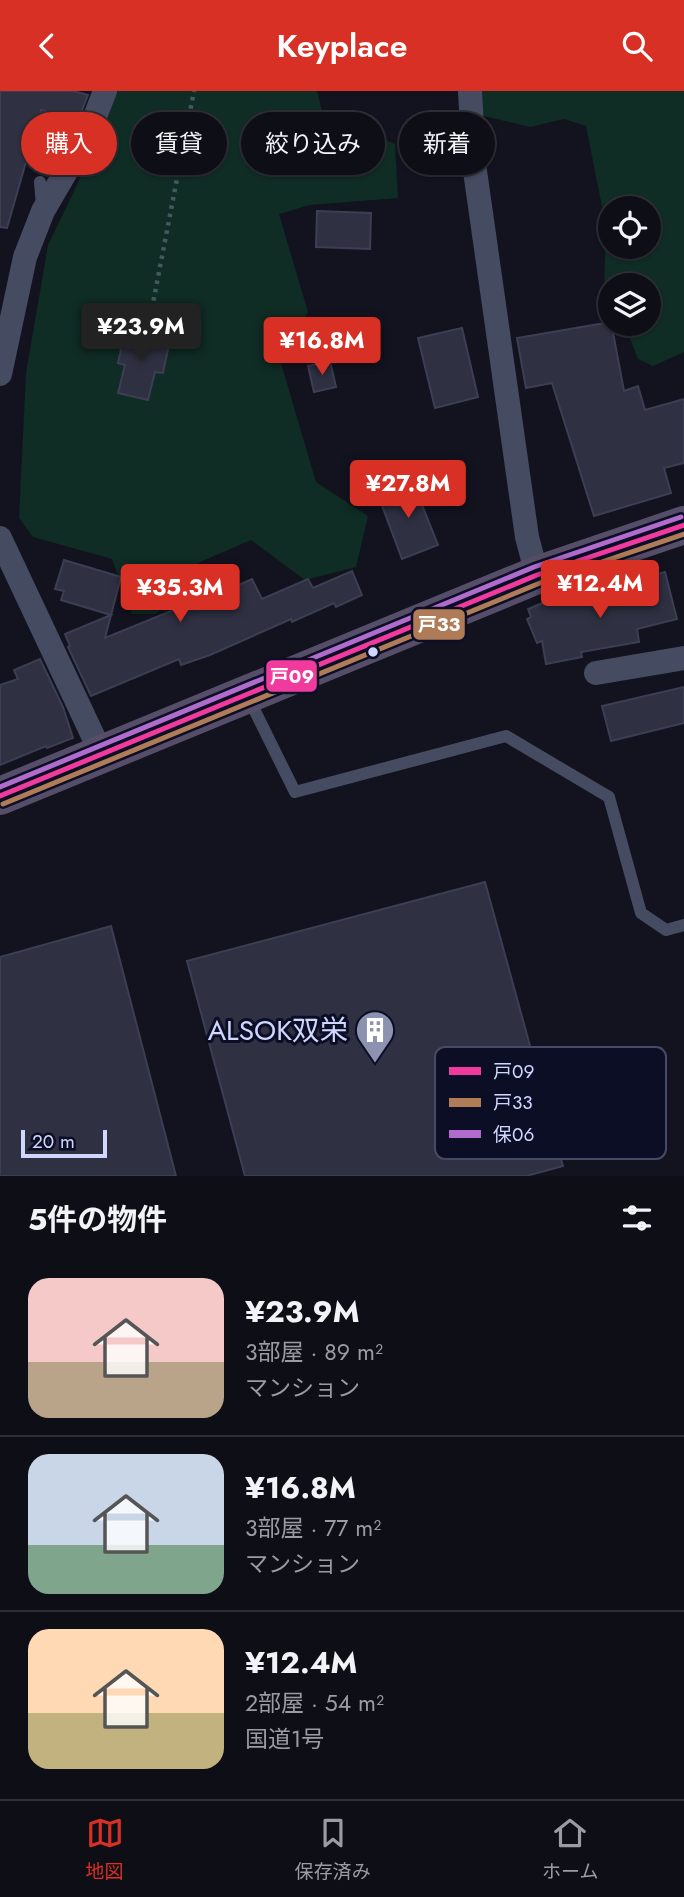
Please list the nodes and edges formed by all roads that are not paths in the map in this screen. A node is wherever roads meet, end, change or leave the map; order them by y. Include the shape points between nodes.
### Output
1 (104, 91) edge
2 (470, 91) edge
3 (40, 182) dead end
4 (43, 211) junction
5 (10, 287) edge
6 (0, 374) edge
7 (684, 525) edge
8 (1, 541) edge
9 (537, 575) junction
10 (684, 658) edge
11 (596, 673) dead end
12 (247, 694) junction
13 (102, 755) junction
14 (0, 796) edge
15 (684, 925) edge

1 - 4 street via 89,132
2 - 9 street via 474,164 527,537
3 - 4 lane
4 - 5 street
5 - 6 street
7 - 9 highway
8 - 13 street
9 - 12 highway
10 - 11 street
12 - 13 highway
12 - 15 lane via 295,792 506,736 609,797 641,913 666,930
13 - 14 highway

